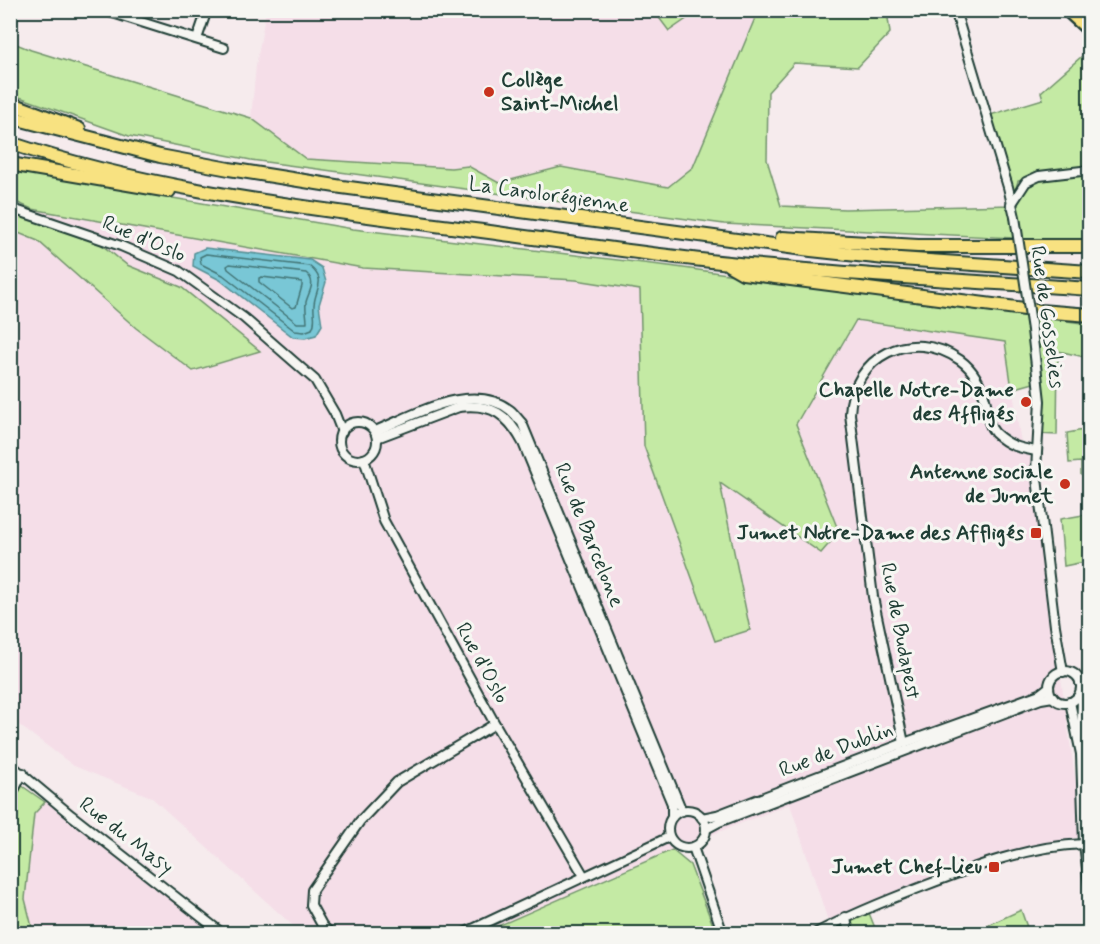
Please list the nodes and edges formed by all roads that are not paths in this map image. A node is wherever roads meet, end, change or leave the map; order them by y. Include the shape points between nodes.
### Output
1 (103, 10) edge
2 (207, 10) edge
3 (955, 10) edge
4 (1066, 10) edge
5 (1084, 10) edge
6 (112, 12) edge
7 (1089, 16) edge
8 (1089, 32) edge
9 (197, 39) junction
10 (224, 48) dead end
11 (10, 103) edge
12 (10, 117) edge
13 (91, 139) junction
14 (10, 143) edge
15 (10, 164) edge
16 (1089, 170) edge
17 (232, 195) junction
18 (1011, 205) junction
19 (10, 208) edge
20 (759, 243) junction
21 (1089, 246) edge
22 (725, 262) junction
23 (1089, 272) edge
24 (1089, 289) edge
25 (1089, 315) edge
26 (342, 432) junction
27 (376, 435) junction
28 (1036, 451) junction
29 (364, 459) junction
30 (1063, 672) junction
31 (1089, 679) edge
32 (1080, 682) junction
33 (1049, 687) junction
34 (1080, 693) junction
35 (1053, 697) junction
36 (1070, 702) junction
37 (495, 724) junction
38 (904, 743) junction
39 (1081, 754) junction
40 (10, 764) edge
41 (23, 773) junction
42 (10, 798) edge
43 (682, 811) junction
44 (672, 817) junction
45 (702, 818) junction
46 (706, 829) junction
47 (669, 837) junction
48 (1084, 844) junction
49 (693, 847) junction
50 (584, 876) junction
51 (1089, 893) edge
52 (845, 918) junction
53 (223, 933) edge
54 (331, 933) edge
55 (462, 933) edge
56 (723, 933) edge
57 (814, 933) edge
58 (850, 933) edge

1 - 6 street
2 - 9 street
3 - 18 street, Rue de Gosselies
4 - 8 main road
5 - 7 main road
6 - 9 street
9 - 10 street
11 - 13 highway via 77,128
12 - 13 highway, La Carolorégienne
13 - 20 highway, La Carolorégienne via 262,175
14 - 17 highway, La Carolorégienne via 92,166
15 - 17 highway via 207,198
16 - 18 street via 1040,176 1026,182
17 - 22 highway, La Carolorégienne
18 - 28 street, Rue de Gosselies, bridge via 1040,401
19 - 26 street, Rue d'Oslo via 121,246 179,271 244,318 315,380
20 - 21 highway via 780,238 918,246
20 - 23 highway, La Carolorégienne via 885,258
22 - 24 highway, La Carolorégienne
22 - 25 highway via 743,273
26 - 27 street via 358,422 370,426
26 - 29 street via 340,445 346,456
27 - 29 street via 375,451
27 - 43 street, Rue de Barcelone via 459,398 492,401 522,423
27 - 44 street, Rue de Barcelone via 459,406 474,405 505,416 515,428 672,804
28 - 30 street, Rue de Gosselies
28 - 38 street, Rue de Budapest via 1013,446 994,432 978,379 963,362 935,348 916,346 881,356 866,368 856,384 850,414 869,572
29 - 37 street, Rue d'Oslo via 384,521
30 - 32 street via 1076,675
30 - 33 street via 1052,679
31 - 32 street
32 - 34 street
33 - 35 street
33 - 38 street, Rue de Dublin via 1040,694
34 - 36 street
34 - 39 street
35 - 36 street via 1060,703
35 - 46 street, Rue de Dublin via 896,753
36 - 39 street
37 - 50 street, Rue d'Oslo
37 - 54 street via 397,782 360,821 312,890 311,905
38 - 45 street, Rue de Dublin
39 - 48 street
40 - 41 street, Rue du Masy
41 - 42 street
41 - 53 street, Rue du Masy via 70,816
43 - 44 street
43 - 45 street via 693,811
44 - 47 street
45 - 46 street
46 - 49 street via 702,840
47 - 49 street via 677,845
47 - 50 street
48 - 51 street
48 - 52 street via 1007,856
49 - 56 street
50 - 55 street
52 - 57 street
52 - 58 street

